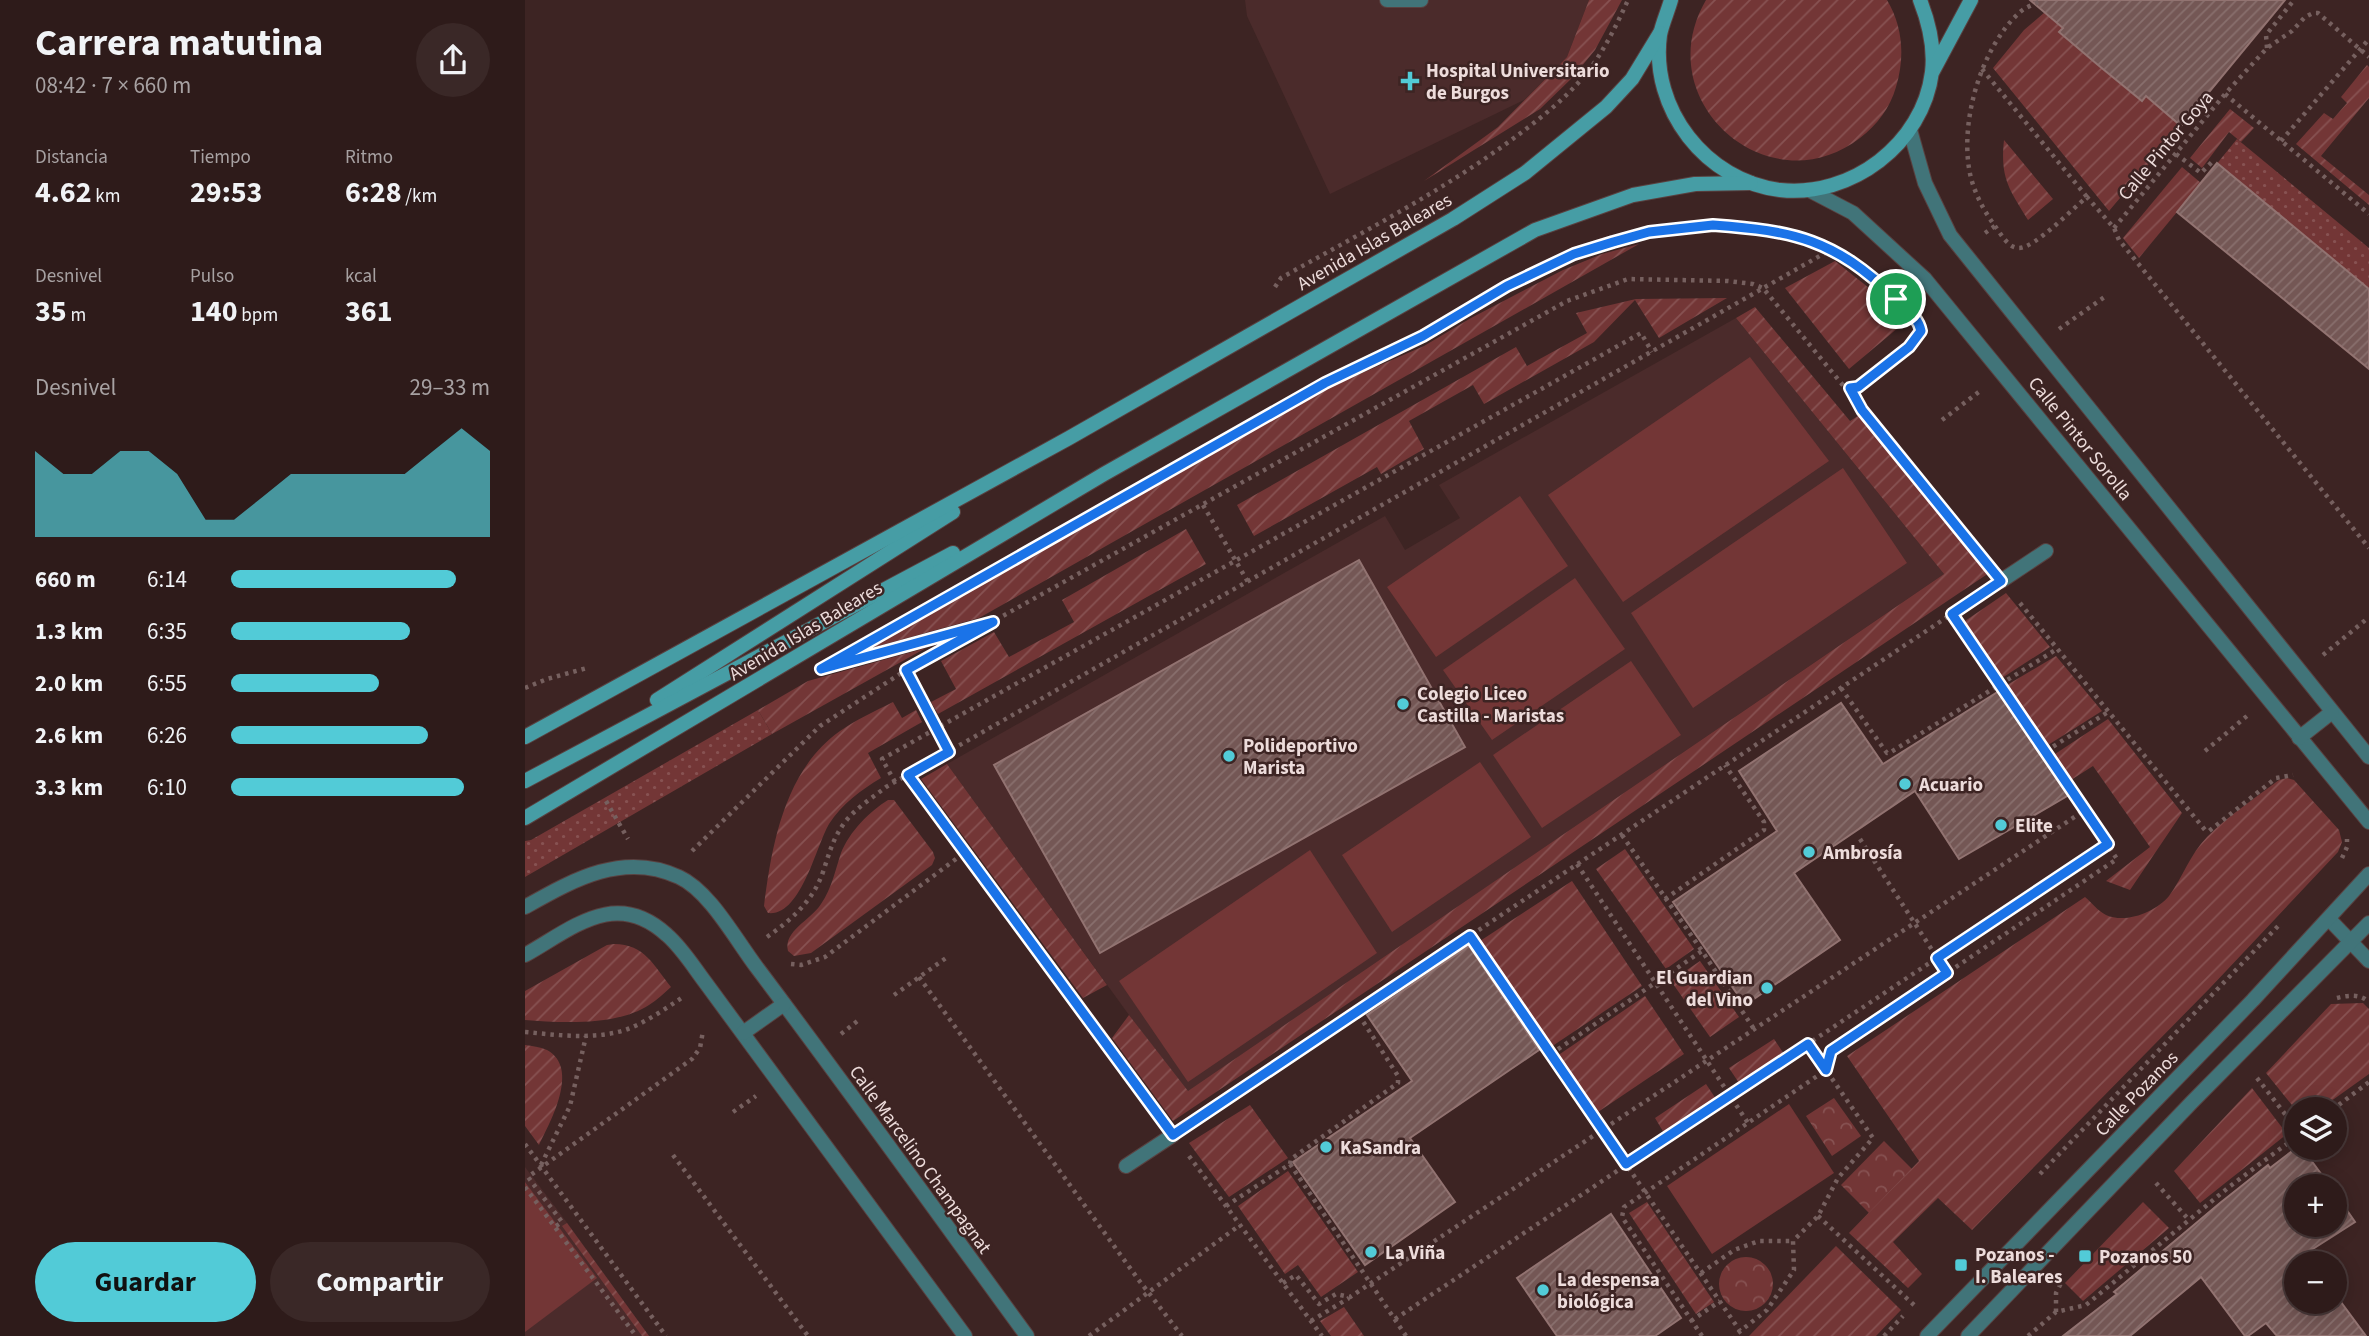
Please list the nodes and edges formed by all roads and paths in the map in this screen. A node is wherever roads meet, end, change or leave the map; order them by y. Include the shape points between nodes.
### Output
1 (1387, 0) edge
2 (1421, 0) edge
3 (1628, 0) edge
4 (1671, 0) edge
5 (1920, 0) edge
6 (1971, 0) edge
7 (2043, 0) edge
8 (2294, 0) edge
9 (1660, 33) junction
10 (2369, 39) edge
11 (2267, 48) junction
12 (2360, 49) junction
13 (2369, 57) edge
14 (1982, 69) junction
15 (1932, 72) junction
16 (2225, 94) junction
17 (1910, 130) junction
18 (2281, 141) junction
19 (2176, 154) junction
20 (2212, 162) dead end
21 (1751, 183) junction
22 (1809, 190) junction
23 (2087, 197) junction
24 (2369, 214) edge
25 (1995, 226) junction
26 (2114, 228) junction
27 (1832, 249) junction
28 (1962, 250) junction
29 (1925, 279) junction
30 (1763, 288) junction
31 (1273, 290) dead end
32 (1896, 299) junction
33 (1652, 352) junction
34 (1336, 378) dead end
35 (1850, 388) junction
36 (1069, 438) junction
37 (1104, 474) junction
38 (1203, 505) junction
39 (2369, 548) edge
40 (2046, 551) dead end
41 (1236, 560) junction
42 (2001, 581) junction
43 (1248, 582) junction
44 (1952, 614) junction
45 (993, 622) junction
46 (2057, 649) junction
47 (846, 662) dead end
48 (588, 668) dead end
49 (906, 670) junction
50 (2000, 684) junction
51 (525, 688) edge
52 (1841, 688) junction
53 (2108, 712) junction
54 (2332, 712) junction
55 (936, 728) junction
56 (525, 737) edge
57 (2299, 738) junction
58 (2046, 751) junction
59 (949, 752) junction
60 (569, 755) junction
61 (2369, 757) edge
62 (1725, 765) junction
63 (908, 775) junction
64 (2299, 778) dead end
65 (525, 781) edge
66 (895, 782) junction
67 (604, 798) dead end
68 (2085, 810) junction
69 (525, 818) edge
70 (2369, 822) edge
71 (2343, 828) dead end
72 (1622, 835) junction
73 (628, 839) dead end
74 (1860, 839) dead end
75 (2108, 844) junction
76 (691, 852) dead end
77 (964, 853) junction
78 (2342, 859) dead end
79 (1577, 864) junction
80 (2369, 874) edge
81 (1665, 898) junction
82 (525, 907) edge
83 (2285, 918) dead end
84 (2329, 919) junction
85 (1914, 923) junction
86 (2369, 923) edge
87 (1470, 936) junction
88 (2351, 941) junction
89 (1702, 951) junction
90 (745, 953) junction
91 (525, 955) edge
92 (946, 958) dead end
93 (1937, 958) junction
94 (783, 959) dead end
95 (2369, 961) edge
96 (1947, 973) junction
97 (919, 977) junction
98 (1656, 983) junction
99 (677, 987) dead end
100 (894, 995) dead end
101 (685, 996) junction
102 (689, 1002) dead end
103 (2330, 1002) dead end
104 (2369, 1002) edge
105 (785, 1004) junction
106 (1357, 1012) junction
107 (703, 1028) dead end
108 (1754, 1029) junction
109 (525, 1032) edge
110 (743, 1032) junction
111 (586, 1036) junction
112 (1808, 1044) junction
113 (1551, 1054) junction
114 (1707, 1060) junction
115 (2266, 1068) dead end
116 (1826, 1070) junction
117 (2257, 1078) junction
118 (2369, 1082) edge
119 (2248, 1088) dead end
120 (1730, 1096) junction
121 (2347, 1099) edge
122 (2284, 1113) edge
123 (1748, 1123) junction
124 (1602, 1129) junction
125 (1173, 1135) junction
126 (525, 1144) edge
127 (2284, 1146) edge
128 (673, 1155) dead end
129 (1290, 1164) junction
130 (1626, 1164) junction
131 (541, 1166) junction
132 (1126, 1166) dead end
133 (2164, 1175) dead end
134 (2038, 1176) dead end
135 (2156, 1183) junction
136 (525, 1187) edge
137 (2149, 1191) dead end
138 (1646, 1192) junction
139 (1226, 1206) junction
140 (1818, 1216) junction
141 (2189, 1220) junction
142 (1240, 1225) junction
143 (556, 1226) junction
144 (1793, 1241) junction
145 (1700, 1273) junction
146 (2063, 1279) dead end
147 (1283, 1283) junction
148 (1370, 1283) junction
149 (1148, 1292) junction
150 (1350, 1297) junction
151 (1720, 1301) junction
152 (2056, 1312) junction
153 (1395, 1319) junction
154 (1311, 1321) junction
155 (1691, 1321) junction
156 (1740, 1331) junction
157 (636, 1336) edge
158 (666, 1336) edge
159 (808, 1336) edge
160 (965, 1336) edge
161 (1027, 1336) edge
162 (1089, 1336) edge
163 (1182, 1336) edge
164 (1322, 1336) edge
165 (1406, 1336) edge
166 (1702, 1336) edge
167 (1734, 1336) edge
168 (1884, 1336) edge
169 (1927, 1336) edge
170 (1968, 1336) edge
171 (2028, 1336) edge

1 - 2 street
3 - 31 path via 1588,71 1532,124 1437,191 1282,278
4 - 9 main road
5 - 15 main road via 1930,27
6 - 15 main road
7 - 14 path via 2021,10
8 - 11 path via 2266,35
9 - 21 main road via 1665,96 1678,123 1695,147 1719,167
9 - 36 main road, Avenida Islas Baleares via 1632,79 1606,107 1525,173
10 - 12 path
11 - 12 path via 2305,17 2318,13
11 - 16 path
12 - 13 path
12 - 18 path
14 - 23 path
14 - 25 path via 1970,114 1968,145 1974,186
15 - 17 main road via 1921,111
16 - 18 path, Calle Pintor Goya
16 - 19 path, Calle Pintor Goya
17 - 22 main road via 1886,157 1856,177
17 - 28 street, Calle Pintor Sorolla via 1925,183
18 - 24 path, Calle Pintor Goya
19 - 20 path via 2201,173
19 - 26 path, Calle Pintor Goya
21 - 22 main road
21 - 37 main road, Avenida Islas Baleares via 1695,184 1633,195 1535,230
22 - 29 street, Calle Pintor Sorolla via 1853,213
23 - 25 path via 2020,248 2009,246
23 - 26 path
25 - 28 path
26 - 39 path via 2119,240
27 - 30 path
27 - 32 path via 1874,277
27 - 34 path via 1791,235 1747,228 1713,225 1649,232 1574,254
28 - 54 street, Calle Pintor Sorolla
29 - 32 path
29 - 57 street, Calle Pintor Sorolla
30 - 33 path
30 - 35 path via 1846,389
30 - 38 path via 1728,281 1628,279 1567,301
32 - 35 path via 1919,321 1921,331 1909,347 1858,387
33 - 41 path via 1641,333
33 - 43 path
35 - 42 path via 1862,410
36 - 56 main road, Avenida Islas Baleares
36 - 60 main road, Avenida Islas Baleares
37 - 60 main road, Avenida Islas Baleares
37 - 69 main road, Avenida Islas Baleares
38 - 41 path
38 - 45 path
40 - 42 street
41 - 43 path
41 - 55 path
42 - 44 path
42 - 46 path
43 - 59 path
44 - 50 path
44 - 52 path
45 - 47 path
45 - 49 path
46 - 50 path
46 - 53 path
48 - 51 path
49 - 55 path
49 - 76 path via 820,726
50 - 52 path via 1887,753
50 - 58 path
52 - 62 path
53 - 58 path
53 - 64 path via 2205,831 2276,778
54 - 57 street
54 - 61 street, Calle Pintor Sorolla
55 - 59 path
55 - 66 path via 882,759
57 - 70 street, Calle Pintor Sorolla
58 - 68 path
59 - 63 path
60 - 65 main road, Avenida Islas Baleares
62 - 72 path
62 - 81 path via 1764,822 1764,830
63 - 66 path
63 - 77 path
66 - 90 path via 844,823 805,905
67 - 73 path
68 - 75 path
68 - 85 path
71 - 78 path via 2347,847
72 - 79 path
72 - 81 path
74 - 85 path
75 - 93 path
75 - 96 path via 2117,859
77 - 94 path via 825,957 801,965
77 - 125 path
79 - 87 path
79 - 98 path
80 - 84 street, Calle Pozanos
81 - 89 path
82 - 90 street, Calle Marcelino Champagnat via 588,874 648,868 680,877 700,893
83 - 134 path
84 - 88 street
84 - 169 street, Calle Pozanos
85 - 93 path
85 - 108 path
86 - 88 street
87 - 106 path
87 - 113 path
88 - 95 street
88 - 170 street
89 - 98 path
89 - 108 path
90 - 105 street, Calle Marcelino Champagnat
91 - 110 street via 609,912 650,921 667,935
92 - 97 path
93 - 96 path
93 - 112 path
96 - 116 path via 1831,1051
97 - 100 path
97 - 149 path
98 - 113 path
98 - 114 path
99 - 101 path
101 - 102 path
101 - 111 path via 625,1030
103 - 104 path via 2354,995
105 - 110 street
105 - 161 street, Calle Marcelino Champagnat
106 - 125 path
106 - 129 path via 1398,1083
107 - 131 path via 700,1048 692,1059
108 - 114 path
109 - 111 path
110 - 160 street
111 - 131 path via 570,1106
112 - 116 path
112 - 120 path
113 - 124 path
114 - 120 path
114 - 124 path
115 - 117 path
116 - 123 path
116 - 140 path via 1873,1138 1838,1178
117 - 119 path
117 - 122 path
118 - 121 path
120 - 123 path
120 - 130 path
123 - 138 path
124 - 130 path
124 - 148 path
125 - 132 street
125 - 139 path
126 - 131 path
127 - 141 path
128 - 159 path
129 - 139 path
129 - 148 path
130 - 138 path
130 - 153 path
131 - 143 path via 528,1177 562,1222
131 - 158 path
133 - 135 path
135 - 137 path
135 - 141 path
136 - 143 path
138 - 145 path
138 - 155 path via 1624,1207 1622,1217
139 - 142 path
140 - 144 path
140 - 168 path via 1914,1305
141 - 152 path via 2086,1305
142 - 147 path
142 - 149 path
143 - 157 path
144 - 145 path via 1759,1241 1734,1250
144 - 156 path via 1794,1270 1767,1310
145 - 151 path
146 - 152 path via 2056,1293
147 - 150 path via 1296,1275 1319,1304 1336,1294
147 - 154 path
148 - 150 path
148 - 153 path
149 - 162 path
149 - 163 path
150 - 154 path
151 - 155 path
151 - 156 path
152 - 171 path
153 - 165 path
154 - 164 path
155 - 166 path
156 - 167 path

